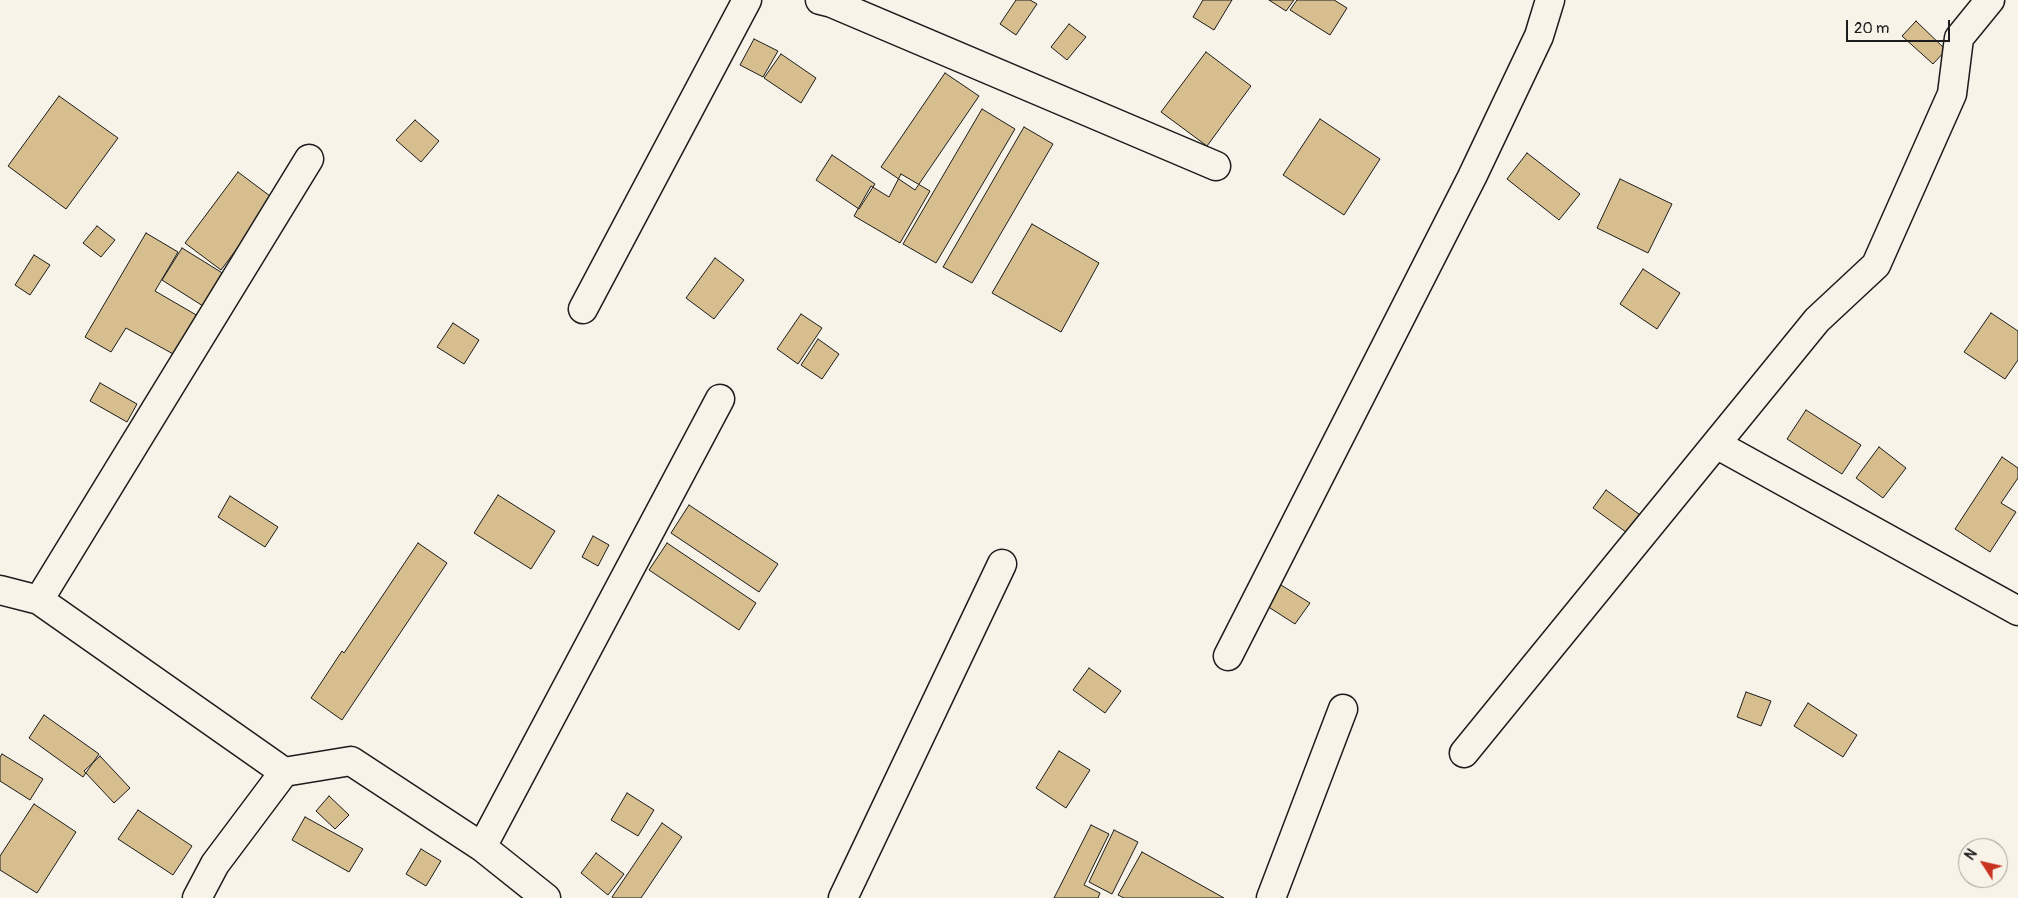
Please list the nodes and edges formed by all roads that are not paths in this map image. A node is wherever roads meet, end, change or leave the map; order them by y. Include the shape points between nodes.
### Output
1 (747, 0) edge
2 (820, 0) edge
3 (1550, 0) edge
4 (1990, 0) edge
5 (309, 159) dead end
6 (1216, 166) dead end
7 (583, 308) dead end
8 (720, 399) dead end
9 (1716, 444) junction
10 (1002, 564) dead end
11 (0, 590) edge
12 (39, 600) junction
13 (2018, 611) edge
14 (1228, 656) dead end
15 (1342, 709) dead end
16 (1464, 753) dead end
17 (284, 772) junction
18 (482, 847) junction
19 (198, 898) edge
20 (546, 898) edge
21 (843, 898) edge
22 (1271, 898) edge

1 - 7 street
2 - 6 street
3 - 14 street via 1539,36 1472,177
4 - 9 street via 1959,38 1952,94 1876,265 1817,320
5 - 12 street
8 - 18 street
9 - 13 street
9 - 16 street
10 - 21 street
11 - 12 street
12 - 17 street
15 - 22 street
17 - 18 street via 351,761
17 - 19 street via 215,864
18 - 20 street

